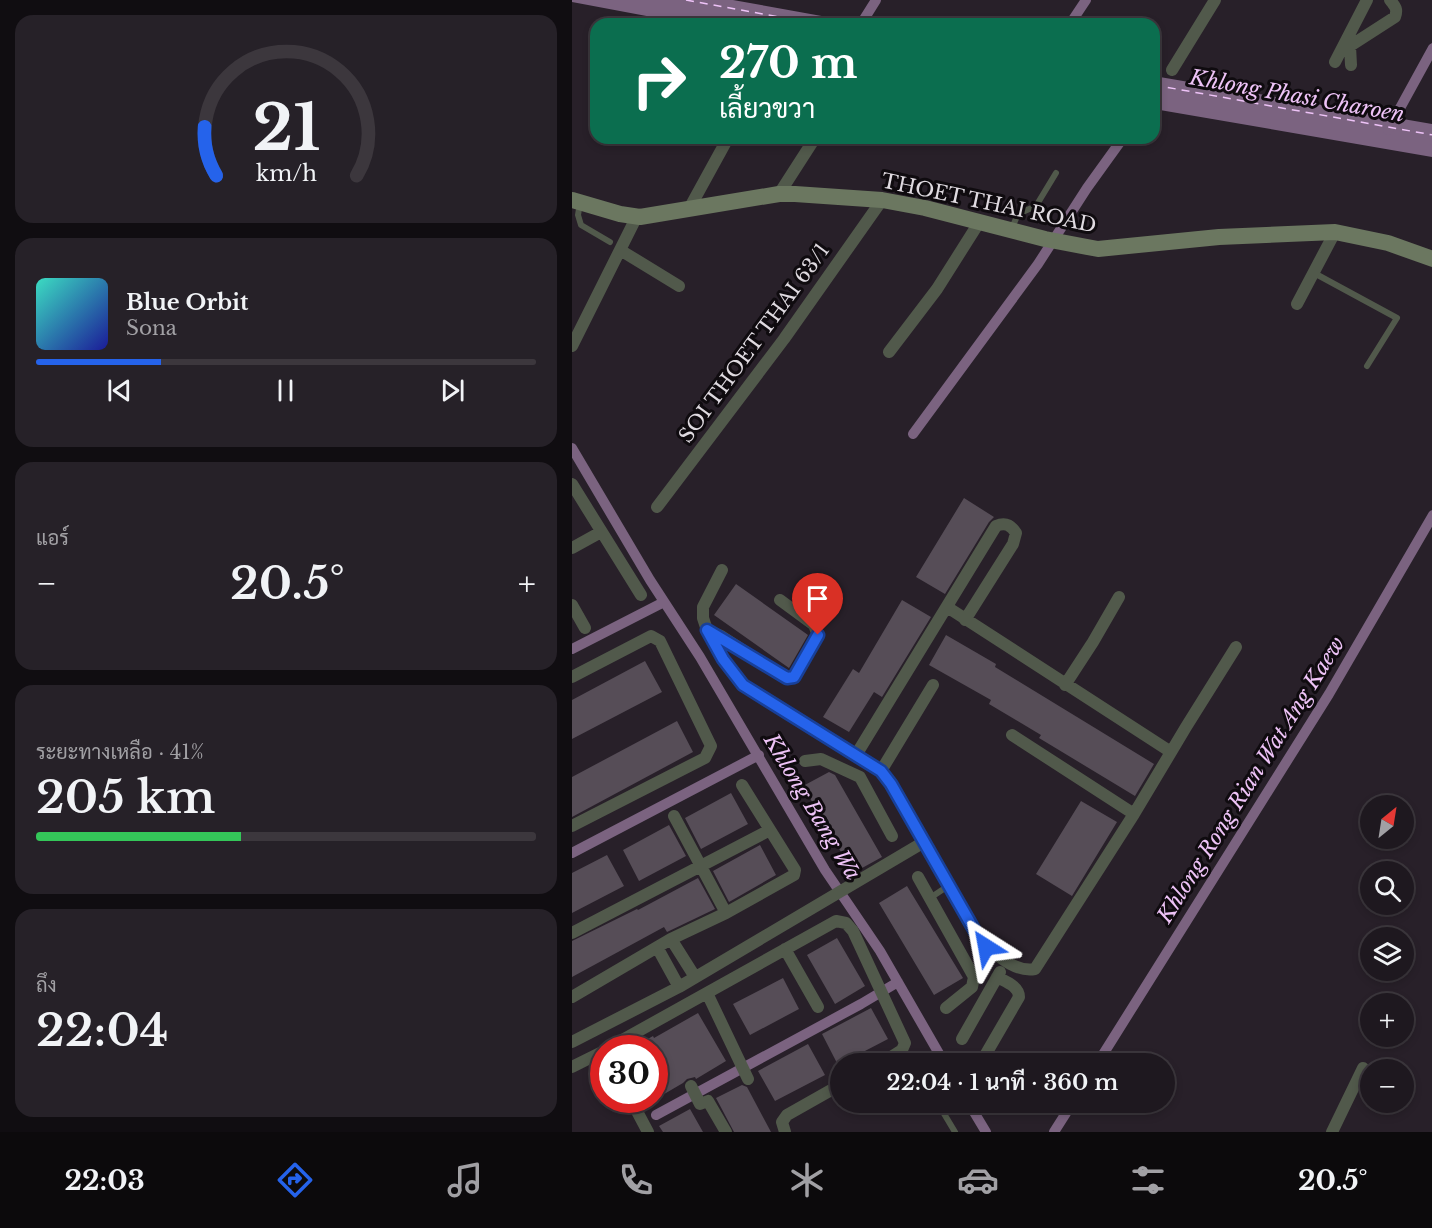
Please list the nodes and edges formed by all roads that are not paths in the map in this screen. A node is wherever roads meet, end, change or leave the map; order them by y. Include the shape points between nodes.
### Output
1 (1215, 0) edge
2 (1367, 0) edge
3 (1390, 0) edge
4 (1335, 63) dead end
5 (1351, 65) dead end
6 (1172, 70) dead end
7 (725, 144) edge
8 (811, 144) edge
9 (1056, 173) dead end
10 (779, 194) junction
11 (882, 200) junction
12 (576, 201) edge
13 (689, 209) junction
14 (637, 216) junction
15 (980, 222) junction
16 (1011, 230) junction
17 (1335, 232) junction
18 (610, 242) dead end
19 (620, 250) junction
20 (1433, 259) edge
21 (1313, 273) junction
22 (679, 286) dead end
23 (1297, 304) dead end
24 (572, 346) edge
25 (889, 352) dead end
26 (1367, 366) dead end
27 (572, 484) edge
28 (657, 507) dead end
29 (601, 532) junction
30 (572, 548) edge
31 (722, 570) dead end
32 (641, 595) dead end
33 (1119, 597) dead end
34 (780, 600) dead end
35 (572, 605) edge
36 (947, 607) junction
37 (965, 620) junction
38 (585, 628) dead end
39 (707, 630) junction
40 (1236, 647) dead end
41 (572, 677) edge
42 (933, 685) dead end
43 (1064, 685) junction
44 (1012, 735) dead end
45 (1171, 752) junction
46 (857, 755) junction
47 (804, 760) dead end
48 (870, 763) junction
49 (881, 771) junction
50 (860, 777) junction
51 (742, 784) dead end
52 (1134, 814) junction
53 (674, 816) dead end
54 (572, 826) edge
55 (770, 830) junction
56 (892, 836) dead end
57 (924, 842) junction
58 (702, 866) junction
59 (918, 878) dead end
60 (949, 885) junction
61 (930, 898) junction
62 (726, 913) junction
63 (572, 933) edge
64 (671, 939) junction
65 (657, 947) junction
66 (785, 949) junction
67 (1006, 962) junction
68 (695, 977) junction
69 (997, 978) junction
70 (679, 987) junction
71 (707, 993) junction
72 (572, 997) edge
73 (642, 1006) junction
74 (818, 1007) dead end
75 (946, 1008) dead end
76 (652, 1023) junction
77 (631, 1035) edge
78 (962, 1038) dead end
79 (572, 1042) edge
80 (898, 1053) edge
81 (986, 1053) edge
82 (590, 1058) edge
83 (572, 1067) edge
84 (1360, 1074) edge
85 (746, 1076) dead end
86 (830, 1091) edge
87 (695, 1098) dead end
88 (638, 1113) edge
89 (944, 1113) edge
90 (648, 1132) edge
91 (726, 1132) edge
92 (785, 1132) edge
93 (955, 1132) edge
94 (1332, 1132) edge

1 - 6 street
2 - 4 street
3 - 5 street via 1397,12 1395,16 1350,46
7 - 13 street
8 - 10 street
9 - 16 lane via 1036,206 1018,214
10 - 11 main road, THOET THAI ROAD
10 - 13 main road, THOET THAI ROAD
11 - 15 main road, THOET THAI ROAD
11 - 28 street, SOI THOET THAI 63/1 via 784,339
12 - 14 main road, THOET THAI ROAD
12 - 18 lane via 581,225
13 - 14 main road, THOET THAI ROAD
14 - 19 street
15 - 16 main road, THOET THAI ROAD
15 - 25 street via 937,289
16 - 17 main road, THOET THAI ROAD via 1098,249 1219,237
17 - 20 main road, THOET THAI ROAD via 1388,243
17 - 21 street
19 - 22 street
19 - 24 street
21 - 23 street
21 - 26 lane via 1397,318
27 - 29 street
29 - 30 street
29 - 32 street
31 - 39 street via 703,608
33 - 43 street
34 - 39 street via 818,631 794,677 784,677
35 - 38 street
36 - 37 street
36 - 37 street via 996,526 1008,525 1016,533 1013,544
36 - 46 street
37 - 43 street
39 - 46 street via 743,685
40 - 45 street
41 - 54 street via 651,636 656,637 711,746 705,758
42 - 49 street
43 - 45 street
44 - 52 street
45 - 52 street
46 - 48 street
47 - 50 street via 821,759
48 - 49 street
48 - 50 lane
49 - 57 street
50 - 56 street
51 - 55 street
52 - 67 street via 1035,969
53 - 58 street
55 - 58 street
55 - 62 street via 796,873
57 - 60 street
57 - 68 street
58 - 62 street
58 - 63 street
59 - 61 street
60 - 61 lane
60 - 67 street via 986,947
61 - 75 street via 974,977 972,987
62 - 64 street
64 - 65 street
64 - 68 street
65 - 70 street
65 - 72 street
66 - 71 street
66 - 74 street
66 - 80 street via 836,921 846,923 905,1043
67 - 69 street
68 - 70 street
69 - 78 street
69 - 81 street via 1015,987 1019,997
70 - 73 street
71 - 76 street
71 - 85 street
73 - 76 street
73 - 79 street
76 - 77 street
82 - 83 street
84 - 94 street
86 - 92 street via 787,1115 782,1122
87 - 91 street via 708,1101
88 - 90 street
89 - 93 lane

